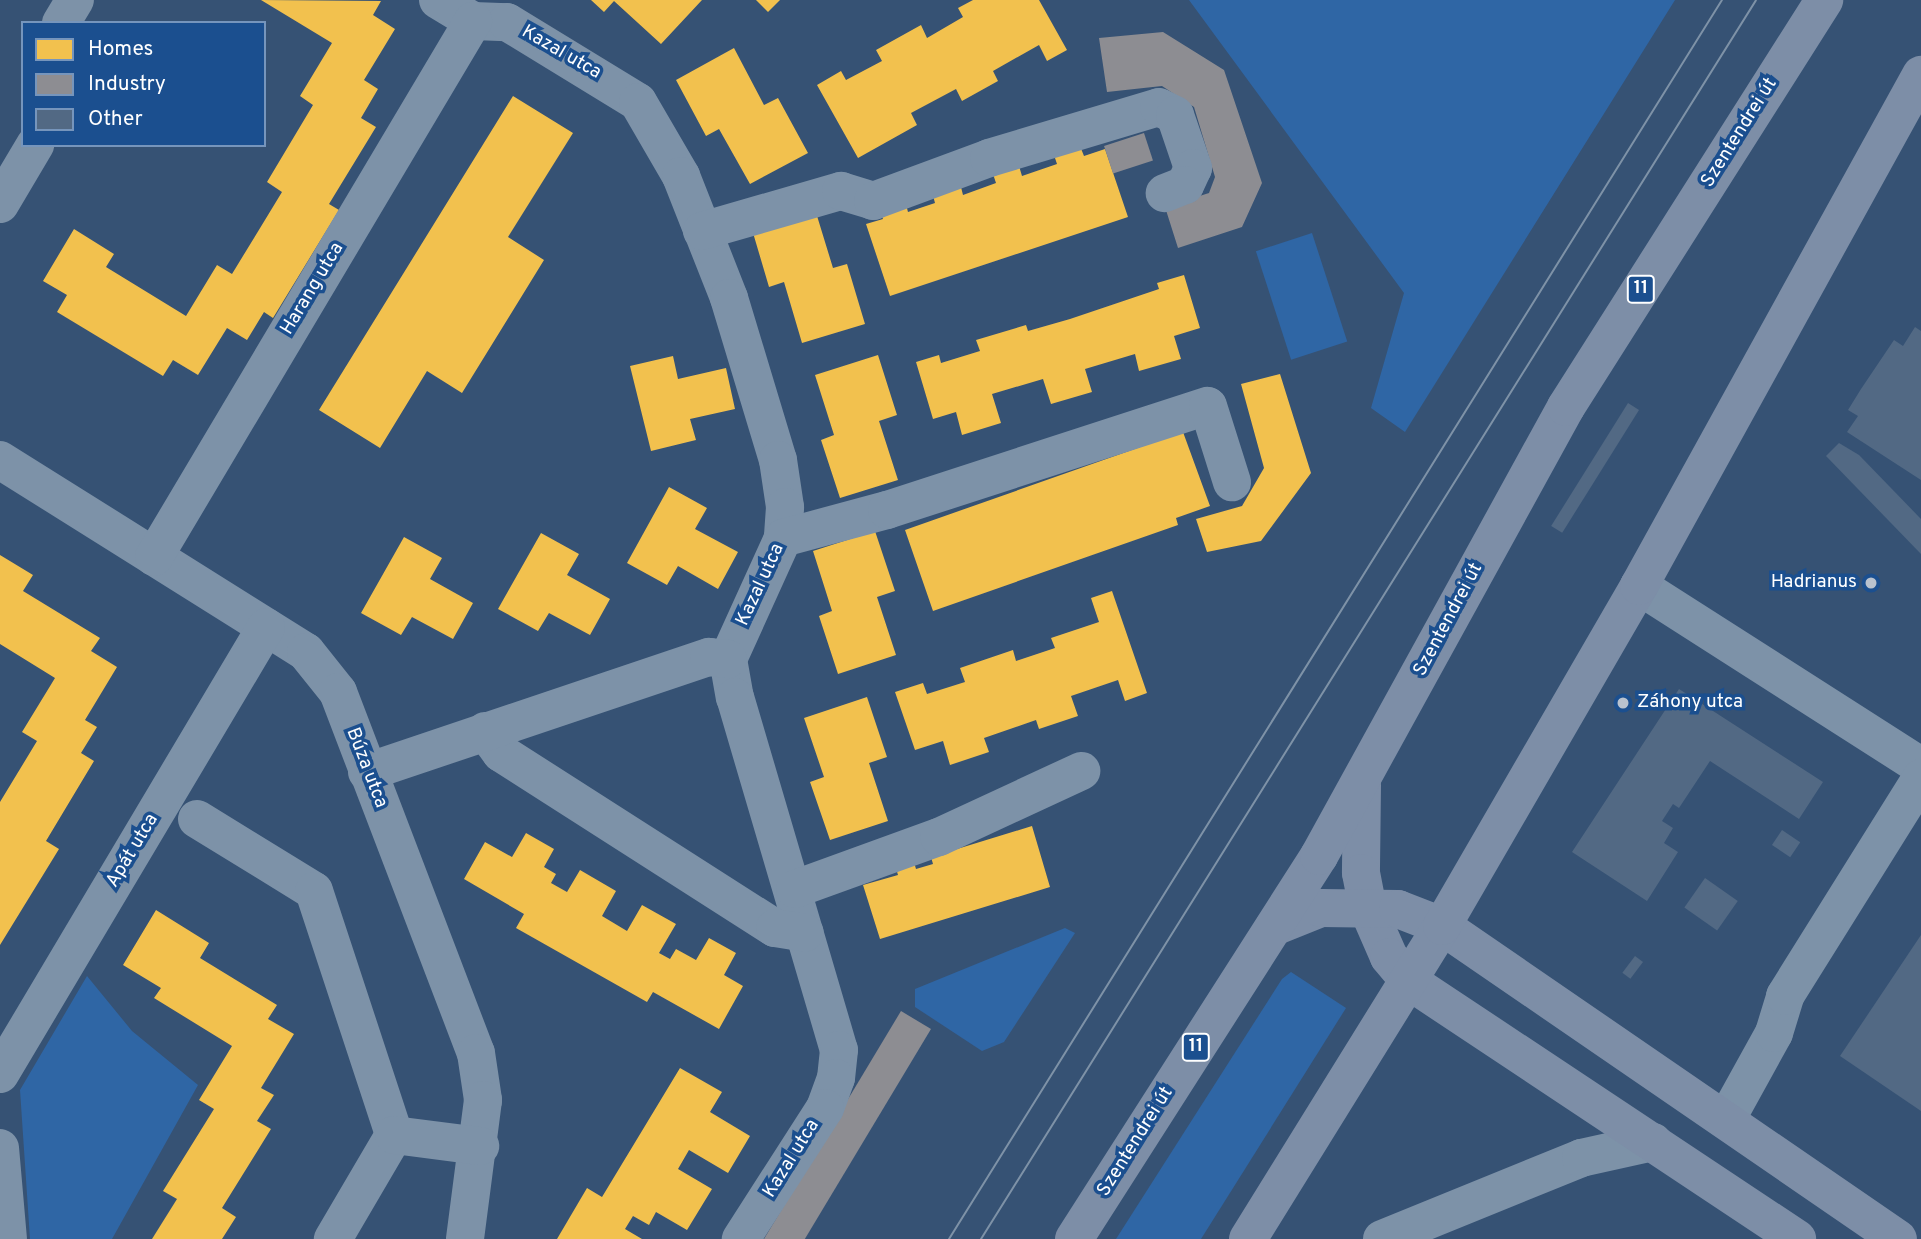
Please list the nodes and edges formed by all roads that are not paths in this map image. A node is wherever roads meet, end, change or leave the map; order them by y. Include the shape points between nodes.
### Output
1 (75, 0) edge
2 (438, 0) edge
3 (1824, 0) edge
4 (498, 14) edge
5 (62, 21) edge
6 (1921, 75) edge
7 (34, 147) edge
8 (1165, 192) dead end
9 (0, 204) edge
10 (702, 231) junction
11 (0, 460) edge
12 (1232, 482) dead end
13 (783, 538) junction
14 (154, 557) junction
15 (1639, 586) junction
16 (266, 627) junction
17 (728, 659) junction
18 (485, 731) junction
19 (1921, 766) edge
20 (1081, 771) dead end
21 (367, 772) junction
22 (1921, 778) edge
23 (1362, 783) junction
24 (197, 819) dead end
25 (795, 889) junction
26 (1367, 909) junction
27 (1442, 926) junction
28 (1274, 927) junction
29 (805, 933) junction
30 (1409, 981) junction
31 (0, 1074) edge
32 (1726, 1120) junction
33 (394, 1135) junction
34 (1653, 1142) junction
35 (480, 1146) junction
36 (0, 1149) edge
37 (8, 1239) edge
38 (332, 1239) edge
39 (466, 1239) edge
40 (741, 1239) edge
41 (1074, 1239) edge
42 (1248, 1239) edge
43 (1382, 1239) edge
44 (1797, 1239) edge
45 (1898, 1239) edge

1 - 5 street
2 - 4 street, Kazal utca
3 - 23 main road, Szentendrei út / 11 via 1566,407
4 - 10 street, Kazal utca via 638,102 681,176
4 - 14 street, Harang utca
6 - 15 main road
7 - 9 street
8 - 10 street via 1185,185 1193,168 1175,115 1159,107 989,158 873,201 841,191
10 - 13 street, Kazal utca via 729,298 778,460 785,507
11 - 14 street, Búza utca
12 - 13 street via 1208,406 887,510
13 - 17 street, Kazal utca
14 - 16 street, Búza utca
15 - 19 street
15 - 27 main road
16 - 21 street, Búza utca via 306,652 328,676
16 - 31 street, Apát utca
17 - 18 street via 709,657
17 - 25 street, Kazal utca via 735,697
18 - 21 street
18 - 29 street via 501,752 775,928
20 - 25 street via 939,837
21 - 35 street, Búza utca via 476,1053 483,1100
22 - 32 street via 1785,996 1774,1033
23 - 26 main road via 1361,873
23 - 28 main road, Szentendrei út / 11
24 - 33 street via 314,891
25 - 29 street, Kazal utca
26 - 27 main road via 1398,909
26 - 28 main road via 1321,908
26 - 30 main road via 1389,957
27 - 30 main road
27 - 32 main road
28 - 41 main road, Szentendrei út / 11
29 - 40 street, Kazal utca via 839,1050 836,1078 825,1108
30 - 34 main road
30 - 42 main road
32 - 45 main road
33 - 35 street
33 - 38 street
34 - 43 street via 1581,1158
34 - 44 main road
35 - 39 street, Búza utca
36 - 37 street

